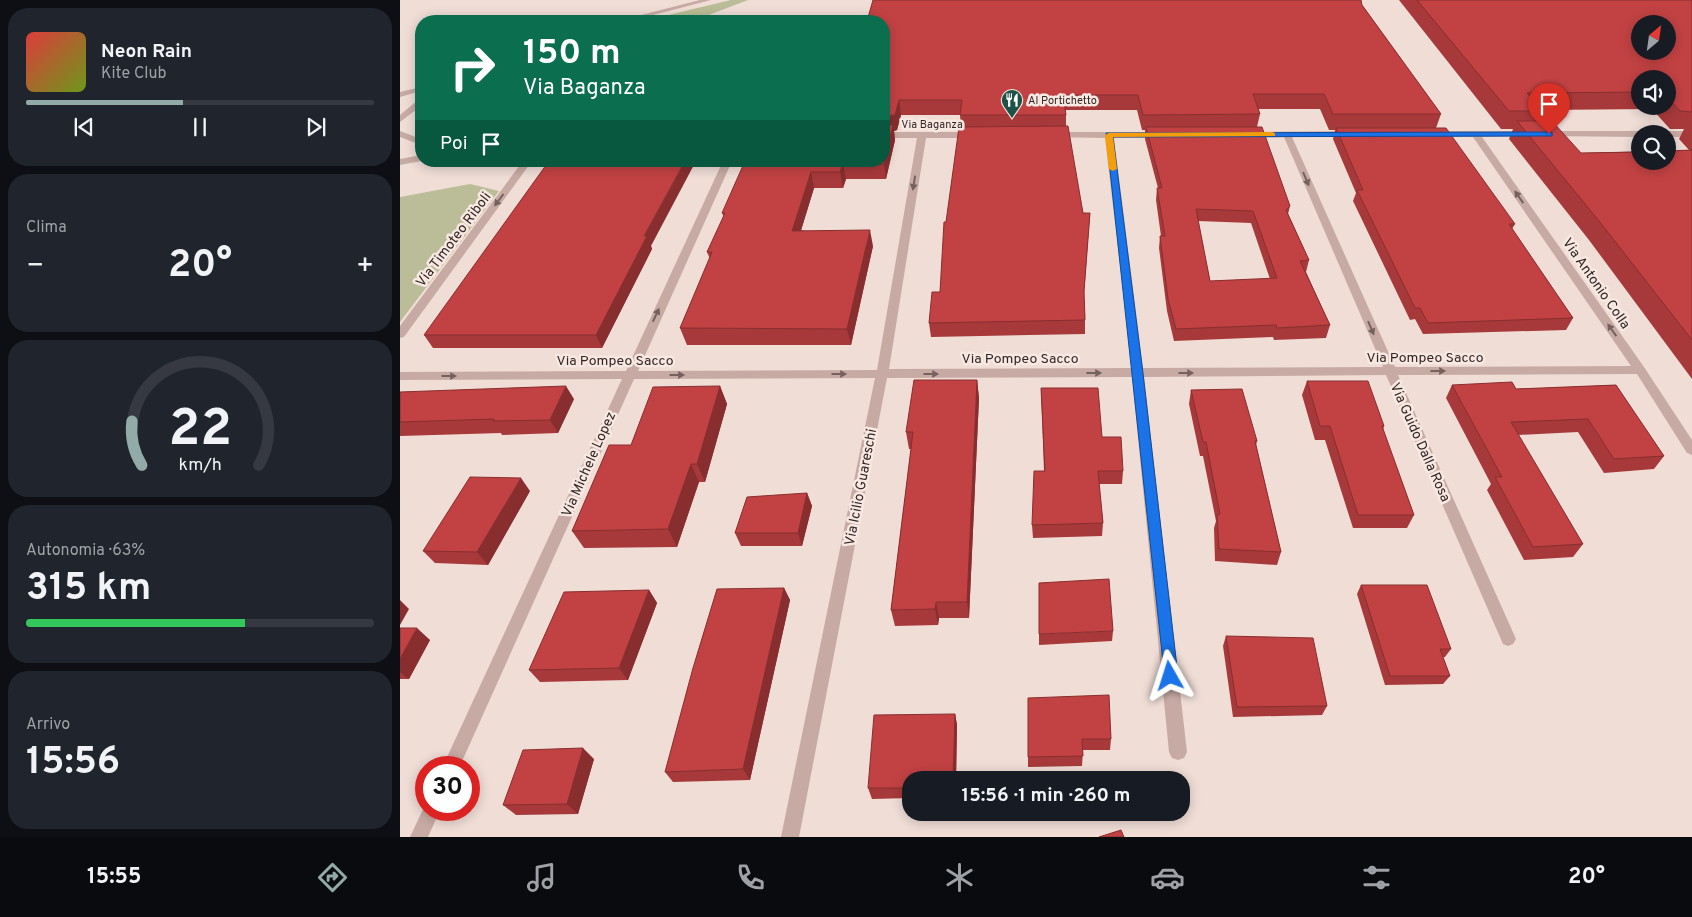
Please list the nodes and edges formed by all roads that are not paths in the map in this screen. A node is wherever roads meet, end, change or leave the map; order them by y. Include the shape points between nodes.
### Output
1 (708, 0) edge
2 (647, 15) edge
3 (415, 91) edge
4 (400, 95) edge
5 (415, 107) edge
6 (400, 119) edge
7 (400, 134) edge
8 (1287, 134) junction
9 (1357, 134) edge
10 (1426, 134) edge
11 (1476, 134) junction
12 (1631, 134) edge
13 (1676, 134) edge
14 (1692, 134) edge
15 (890, 135) edge
16 (922, 135) junction
17 (981, 135) edge
18 (1040, 135) edge
19 (1109, 135) junction
20 (1168, 135) edge
21 (1238, 135) edge
22 (415, 140) edge
23 (415, 159) edge
24 (400, 162) edge
25 (524, 167) edge
26 (725, 167) edge
27 (400, 334) edge
28 (1640, 370) junction
29 (1390, 372) junction
30 (1138, 373) junction
31 (882, 374) junction
32 (628, 375) junction
33 (400, 376) edge
34 (1692, 450) edge
35 (1508, 639) dead end
36 (1178, 752) dead end
37 (455, 756) edge
38 (426, 821) edge
39 (418, 837) edge
40 (790, 837) edge

1 - 2 street
3 - 4 street
5 - 6 street
7 - 22 street
8 - 9 street
8 - 21 street
8 -> 29 street, Via Guido Dalla Rosa
10 - 11 street
11 - 12 street
28 -> 11 street, Via Antonio Colla
13 - 14 street
15 - 16 street, Via Baganza
16 - 17 street, Via Baganza
16 -> 31 street, Via Icilio Guareschi
18 - 19 street
19 - 20 street
19 - 30 street
23 - 24 street
25 -> 27 street, Via Timoteo Riboli
32 -> 26 street, Via Michele Lopez
29 -> 28 street, Via Pompeo Sacco
28 - 34 street, Via Antonio Colla
30 -> 29 street, Via Pompeo Sacco
29 - 35 street, Via Guido Dalla Rosa
31 -> 30 street, Via Pompeo Sacco
30 - 36 street
32 -> 31 street, Via Pompeo Sacco
31 - 40 street, Via Icilio Guareschi
33 -> 32 street, Via Pompeo Sacco
32 - 37 street, Via Michele Lopez
38 - 39 street

